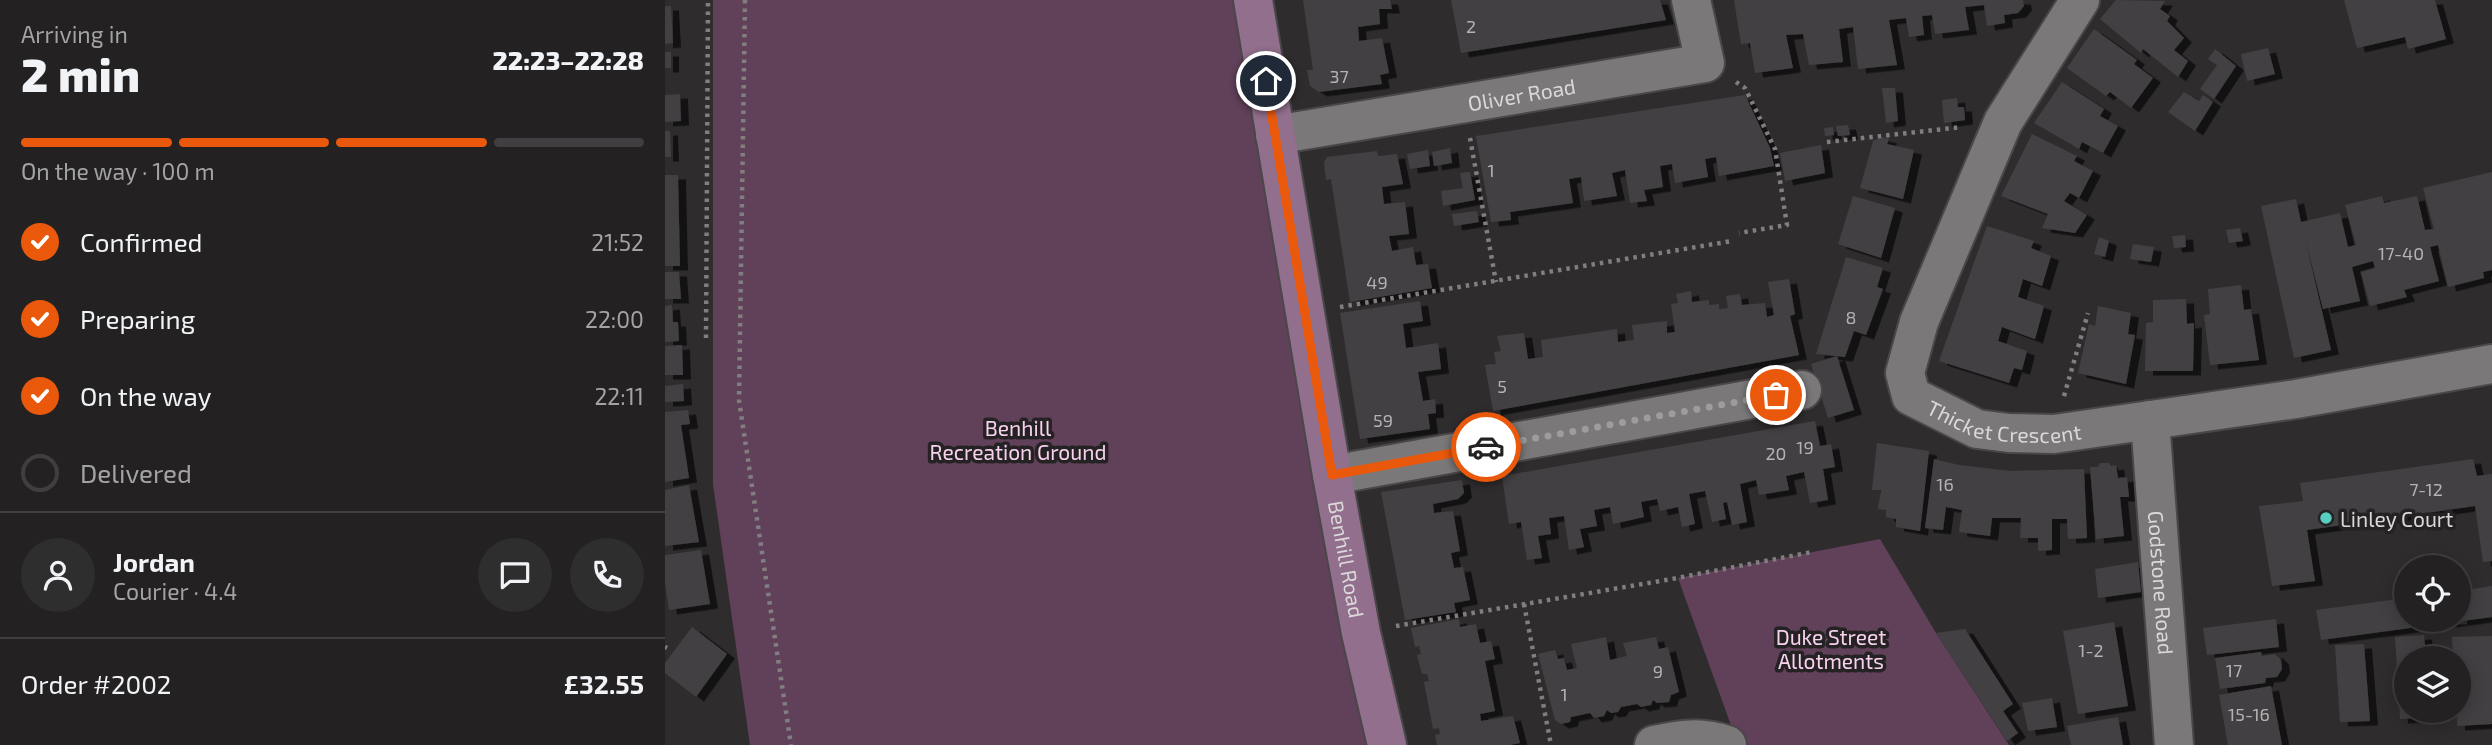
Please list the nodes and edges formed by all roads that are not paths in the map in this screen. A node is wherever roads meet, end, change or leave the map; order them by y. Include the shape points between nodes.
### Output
1 (1254, 0) edge
2 (1691, 0) edge
3 (2080, 0) edge
4 (1275, 135) junction
5 (2492, 364) edge
6 (1802, 390) dead end
7 (2150, 420) junction
8 (1332, 475) junction
9 (1387, 745) edge
10 (1654, 745) edge
11 (1727, 745) edge
12 (2174, 745) edge

1 - 4 street, Benhill Road
2 - 4 street, Oliver Road via 1705,63
3 - 7 street, Thicket Crescent via 2003,122 1919,322 1905,373 1911,396 1977,429 2054,434
4 - 8 street, Benhill Road
5 - 7 street, Thicket Crescent
6 - 8 street
7 - 12 street, Godstone Road
8 - 9 street, Benhill Road
10 - 11 street via 1709,738

